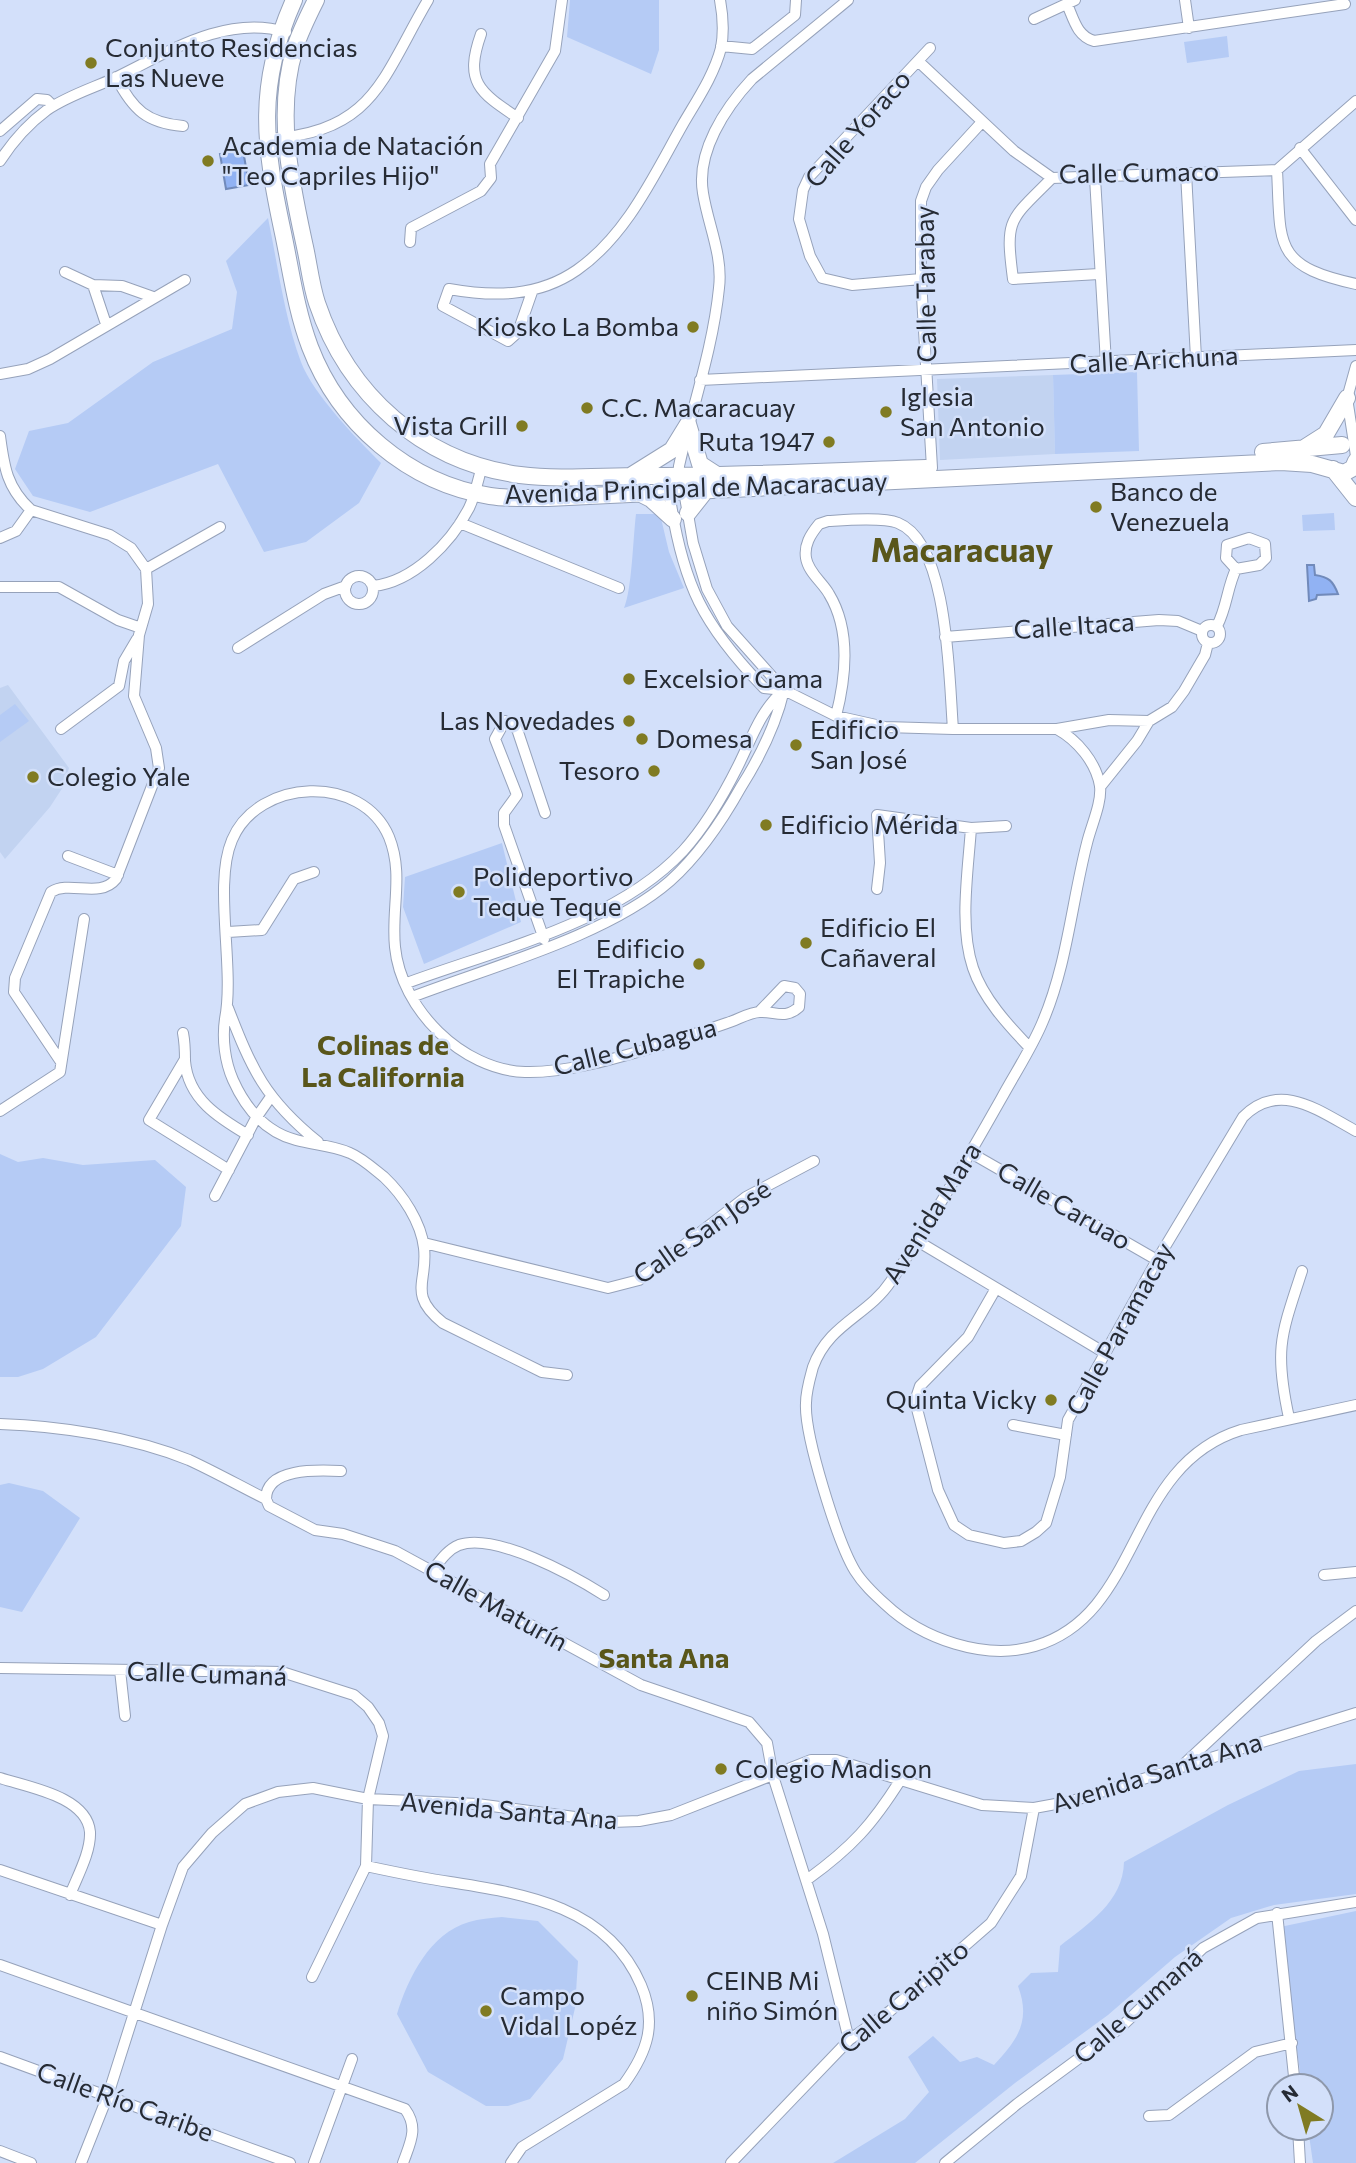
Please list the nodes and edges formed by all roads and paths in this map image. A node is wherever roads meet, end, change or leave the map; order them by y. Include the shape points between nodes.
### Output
1 (294, 0) edge
2 (316, 0) edge
3 (428, 0) edge
4 (562, 0) edge
5 (720, 0) edge
6 (796, 0) edge
7 (848, 0) edge
8 (1185, 0) edge
9 (1276, 0) edge
10 (1071, 2) edge
11 (1345, 4) dead end
12 (1278, 14) junction
13 (1034, 19) dead end
14 (1189, 28) junction
15 (281, 30) junction
16 (481, 34) dead end
17 (299, 35) junction
18 (721, 46) junction
19 (930, 48) dead end
20 (918, 61) junction
21 (116, 78) junction
22 (1356, 101) edge
23 (53, 106) junction
24 (518, 118) junction
25 (982, 122) junction
26 (183, 125) dead end
27 (0, 131) edge
28 (286, 138) junction
29 (267, 139) junction
30 (1300, 148) junction
31 (0, 160) edge
32 (1277, 170) junction
33 (1186, 173) junction
34 (1052, 178) junction
35 (1095, 178) junction
36 (1356, 220) edge
37 (410, 242) dead end
38 (65, 272) dead end
39 (1099, 274) junction
40 (185, 279) dead end
41 (921, 279) junction
42 (1356, 284) edge
43 (93, 285) junction
44 (532, 292) junction
45 (153, 297) junction
46 (106, 324) junction
47 (1356, 350) edge
48 (1196, 358) junction
49 (1105, 363) junction
50 (1356, 366) edge
51 (928, 371) junction
52 (0, 374) edge
53 (700, 380) junction
54 (1347, 398) junction
55 (688, 425) junction
56 (0, 436) edge
57 (1302, 449) junction
58 (1334, 454) junction
59 (1356, 458) edge
60 (482, 466) junction
61 (932, 468) junction
62 (630, 476) junction
63 (719, 476) junction
64 (678, 483) junction
65 (707, 489) junction
66 (474, 492) junction
67 (639, 493) junction
68 (1356, 498) edge
69 (31, 510) junction
70 (680, 516) junction
71 (460, 523) junction
72 (220, 527) dead end
73 (0, 538) edge
74 (146, 569) junction
75 (1236, 569) dead end
76 (346, 586) junction
77 (373, 586) junction
78 (0, 587) edge
79 (619, 588) dead end
80 (1217, 626) junction
81 (140, 631) junction
82 (1202, 631) junction
83 (945, 637) junction
84 (1208, 643) junction
85 (237, 648) dead end
86 (784, 690) junction
87 (836, 716) junction
88 (1149, 721) junction
89 (61, 729) dead end
90 (953, 729) junction
91 (1057, 729) junction
92 (737, 769) junction
93 (748, 776) junction
94 (1100, 787) junction
95 (545, 813) dead end
96 (1006, 826) dead end
97 (971, 828) junction
98 (68, 856) dead end
99 (314, 872) dead end
100 (118, 876) junction
101 (877, 890) dead end
102 (85, 919) dead end
103 (228, 932) junction
104 (542, 934) junction
105 (547, 946) junction
106 (407, 983) junction
107 (412, 997) junction
108 (228, 1007) junction
109 (760, 1012) dead end
110 (183, 1033) dead end
111 (1029, 1047) junction
112 (185, 1059) junction
113 (61, 1062) junction
114 (270, 1098) junction
115 (0, 1111) edge
116 (256, 1118) junction
117 (1356, 1131) edge
118 (247, 1135) junction
119 (318, 1142) junction
120 (971, 1153) junction
121 (814, 1161) dead end
122 (229, 1170) junction
123 (215, 1196) dead end
124 (919, 1242) junction
125 (424, 1244) junction
126 (1157, 1259) junction
127 (1302, 1271) dead end
128 (995, 1290) junction
129 (1105, 1353) junction
130 (567, 1375) dead end
131 (1356, 1405) edge
132 (1289, 1418) junction
133 (0, 1424) edge
134 (1013, 1425) dead end
135 (1066, 1435) junction
136 (341, 1471) dead end
137 (265, 1499) junction
138 (432, 1571) junction
139 (1356, 1572) edge
140 (1324, 1575) dead end
141 (604, 1595) dead end
142 (1356, 1611) edge
143 (0, 1668) edge
144 (120, 1670) junction
145 (1356, 1713) edge
146 (125, 1716) dead end
147 (1182, 1765) junction
148 (773, 1776) junction
149 (0, 1778) edge
150 (901, 1779) junction
151 (368, 1799) junction
152 (1034, 1808) junction
153 (366, 1866) junction
154 (0, 1870) edge
155 (808, 1880) junction
156 (70, 1895) junction
157 (1356, 1902) edge
158 (1277, 1913) junction
159 (162, 1925) junction
160 (0, 1965) edge
161 (312, 1977) dead end
162 (135, 2012) junction
163 (849, 2040) junction
164 (1292, 2043) junction
165 (0, 2057) edge
166 (352, 2059) dead end
167 (1294, 2072) edge
168 (342, 2087) junction
169 (108, 2095) junction
170 (1149, 2116) dead end
171 (1299, 2142) edge
172 (0, 2151) edge
173 (32, 2163) edge
174 (81, 2163) edge
175 (290, 2163) edge
176 (314, 2163) edge
177 (403, 2163) edge
178 (511, 2163) edge
179 (731, 2163) edge
180 (946, 2163) edge
181 (1300, 2163) edge

1 - 15 street, Avenida Principal de Macaracuay
2 - 17 street, Avenida Principal de Macaracuay
3 - 28 street via 383,83 364,106 329,126
4 - 24 street via 555,51
5 - 18 street
6 - 18 street via 795,15 752,49
7 - 53 street via 752,79 712,136 701,181 720,284
8 - 14 street
9 - 12 street
10 - 13 street
10 - 14 street via 1078,30 1094,41
11 - 12 street
12 - 14 street
15 - 17 street
15 - 21 street via 216,33
15 - 29 street, Avenida Principal de Macaracuay via 269,75
16 - 24 street via 473,56 475,78 485,95
17 - 28 street, Avenida Principal de Macaracuay via 288,83
18 - 44 street via 705,86 670,148 611,240 577,271
19 - 20 street, Calle Yoraco
20 - 25 street, Calle Cumaco
20 - 41 street, Calle Yoraco via 809,177 799,211 810,256 822,278 852,285
21 - 23 street
21 - 26 street via 132,105 144,114 161,124
22 - 30 street
23 - 27 street via 37,99
23 - 31 street via 13,139
24 - 37 street via 490,164 491,178 481,191 411,228
25 - 34 street, Calle Cumaco
25 - 41 street, Calle Tarabay via 926,187 919,216
28 - 29 street
28 - 60 street, Avenida Principal de Macaracuay via 315,296 347,364 376,403 404,429 437,449
29 - 66 street, Avenida Principal de Macaracuay via 295,298 309,345 329,386 387,452 454,487
30 - 32 street
30 - 36 street
32 - 33 street, Calle Cumaco
32 - 42 street via 1283,245 1314,272
33 - 35 street, Calle Cumaco
33 - 48 street
34 - 35 street, Calle Cumaco
34 - 39 street via 1010,226 1013,279
35 - 39 street
38 - 43 street
39 - 49 street
40 - 45 street
41 - 51 street, Calle Tarabay
43 - 45 street via 122,286
43 - 46 street
44 - 44 street via 487,295 449,289 443,306 508,341 518,332
45 - 46 street
46 - 52 street via 50,359
47 - 48 street, Calle Arichuna
48 - 49 street, Calle Arichuna
49 - 51 street, Calle Arichuna
50 - 54 street
51 - 53 street, Calle Arichuna
51 - 61 street, Calle Tarabay
53 - 55 street
54 - 57 street via 1326,434
54 - 58 street
54 - 59 street
55 - 62 street via 672,450
55 - 63 street via 700,464
55 - 64 street
56 - 69 street via 6,475 14,493
57 - 58 street, Avenida Principal de Macaracuay
57 - 61 street, Avenida Principal de Macaracuay
58 - 59 street, Avenida Principal de Macaracuay via 1350,448
58 - 59 street, Avenida Principal de Macaracuay via 1349,471
58 - 65 street, Avenida Principal de Macaracuay via 1281,462
58 - 68 street
60 - 62 street, Avenida Principal de Macaracuay via 531,476
60 - 66 street
61 - 63 street, Avenida Principal de Macaracuay
62 - 64 street, Avenida Principal de Macaracuay
63 - 64 street, Avenida Principal de Macaracuay
64 - 65 street, Avenida Principal de Macaracuay
64 - 67 street, Avenida Principal de Macaracuay
64 - 70 street via 685,497
64 - 70 street via 670,498
65 - 70 street
66 - 67 street, Avenida Principal de Macaracuay via 523,498
66 - 71 street
67 - 70 street
69 - 73 street via 16,531
69 - 74 street via 110,535 131,548
70 - 86 street via 718,610 738,641
70 - 86 street via 690,586 711,627 764,688
71 - 77 street via 422,565 401,578
71 - 79 street
72 - 74 street
74 - 81 street via 148,604
75 - 80 street
76 - 77 street via 359,576
76 - 77 street via 349,599 361,604 372,596
76 - 85 street via 324,594
78 - 81 street via 60,587
80 - 82 street
80 - 84 street via 1220,637
81 - 89 street via 124,661 119,686
81 - 100 street via 134,696 156,748 159,768
82 - 83 street, Calle Itaca via 1178,621 1159,620
82 - 84 street
83 - 87 street via 932,568 916,535 897,522 818,524 805,548 806,562 831,597 840,622 845,666
83 - 90 street
84 - 88 street via 1172,707
86 - 87 street
86 - 92 street via 766,706
86 - 93 street via 769,735
87 - 90 street via 885,727
88 - 91 street via 1109,720
88 - 94 street
90 - 91 street
91 - 94 street via 1088,758
92 - 93 street
92 - 104 street via 683,851 644,884 587,918
93 - 105 street via 696,853 669,882 593,928
94 - 111 street, Avenida Mara via 1054,989 1043,1024
95 - 104 street via 517,729 505,721 495,739 517,795 504,813 505,825
96 - 97 street
97 - 101 street via 877,815
97 - 111 street via 967,931 973,970 994,1005
98 - 100 street
99 - 103 street via 294,879 262,930
100 - 113 street via 100,888 51,892 15,978 15,992
102 - 113 street
103 - 106 street, Calle Cubagua via 225,867 233,838 249,815 272,799 296,791 345,796 377,818 394,850 398,871 395,949
103 - 108 street, Calle Cubagua
104 - 105 street
104 - 106 street
105 - 107 street
106 - 107 street, Calle Cubagua
107 - 109 street, Calle Cubagua via 421,1015 451,1041 491,1066 528,1072 637,1052
108 - 114 street via 254,1073
108 - 116 street, Calle Cubagua via 223,1034 230,1073
110 - 112 street
111 - 120 street, Avenida Mara
112 - 118 street via 193,1085 211,1114
112 - 122 street via 149,1120
113 - 115 street via 60,1072
114 - 116 street
114 - 119 street
116 - 118 street
116 - 119 street via 298,1141
117 - 126 street, Calle Paramacay via 1293,1100 1262,1102 1236,1127
118 - 122 street
119 - 125 street via 353,1153 386,1179 414,1215
120 - 124 street, Avenida Mara
120 - 126 street, Calle Caruao
121 - 125 street, Calle San José via 746,1197 639,1280 624,1285 608,1288
122 - 123 street
124 - 128 street
124 - 132 street, Avenida Mara via 888,1287 836,1329 824,1345 814,1364 806,1405 814,1450 855,1571 891,1609 932,1634 973,1648 1016,1649 1036,1646 1076,1625 1095,1609 1151,1506 1197,1452 1226,1435
125 - 130 street via 420,1286 433,1315 542,1371
126 - 129 street, Calle Paramacay
127 - 132 street via 1279,1351
128 - 129 street
128 - 135 street, Calle Paramacay via 968,1337 920,1387 915,1401 938,1490 954,1525 969,1535 1004,1543 1037,1532 1053,1502
129 - 135 street, Calle Paramacay via 1068,1420
131 - 132 street, Avenida Mara
133 - 137 street, Calle Maturín via 41,1424 100,1435 186,1459
134 - 135 street
136 - 137 street via 312,1470 278,1478
137 - 138 street, Calle Maturín via 269,1506 315,1530 395,1551
138 - 141 street via 450,1550 461,1544 480,1544 575,1576
138 - 148 street, Calle Maturín via 641,1685 749,1722 767,1743
139 - 140 street
142 - 147 street via 1316,1641
143 - 144 street, Calle Cumaná
144 - 146 street
144 - 151 street, Calle Cumaná via 282,1672 354,1695 368,1707 383,1736
145 - 147 street, Avenida Santa Ana
147 - 152 street, Avenida Santa Ana via 1072,1801
148 - 150 street, Avenida Santa Ana via 811,1760 835,1760
148 - 151 street, Avenida Santa Ana via 671,1815 639,1821 612,1822 477,1804
148 - 155 street, Calle Maturín
149 - 156 street via 66,1802 86,1818 90,1833
150 - 152 street, Avenida Santa Ana via 982,1805
150 - 155 street via 877,1819
151 - 153 street, Calle Cumaná
151 - 159 street, Avenida Santa Ana via 313,1788 278,1792 245,1804 183,1867
152 - 163 street, Calle Caripito via 1021,1876 991,1923 890,2011
153 - 161 street, Calle Cumaná
153 - 178 street via 517,1892 551,1903 581,1917 611,1940 635,1970 651,2021 635,2068 624,2084 522,2147
154 - 156 street
155 - 163 street, Calle Maturín
156 - 159 street
157 - 158 street, Calle Cumaná
158 - 164 street
158 - 180 street, Calle Cumaná via 1257,1917 1203,1948 1120,2028
159 - 162 street, Avenida Santa Ana
160 - 162 street
162 - 168 street
162 - 169 street, Avenida Santa Ana
163 - 179 street, Calle Caripito
164 - 167 street
164 - 170 street via 1255,2052 1169,2115
165 - 169 street, Calle Río Caribe
166 - 168 street
168 - 176 street
168 - 177 street via 405,2109 414,2132
169 - 174 street, Avenida Santa Ana
169 - 175 street, Calle Río Caribe
171 - 181 street
172 - 173 street

